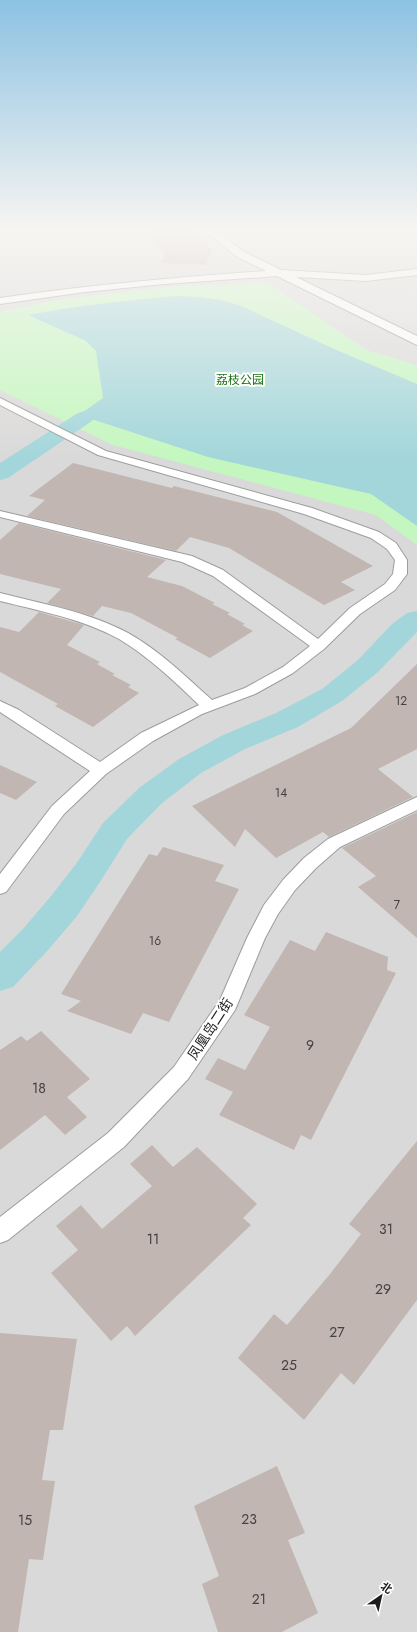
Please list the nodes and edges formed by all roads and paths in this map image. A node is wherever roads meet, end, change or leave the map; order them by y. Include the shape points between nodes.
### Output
1 (346, 306) edge
2 (417, 341) edge
3 (0, 401) edge
4 (0, 514) edge
5 (0, 597) edge
6 (319, 646) junction
7 (0, 706) edge
8 (209, 706) junction
9 (100, 770) junction
10 (417, 802) edge
11 (0, 886) edge
12 (0, 1232) edge

1 - 2 street
3 - 6 lane via 102,453 308,511 375,535 392,546 401,560 400,574 390,587 355,611
4 - 6 lane via 187,559 218,573
5 - 8 lane via 69,615 98,625 137,644 164,664
6 - 8 lane via 288,670 250,690
7 - 9 lane
8 - 9 lane via 147,737
9 - 11 lane via 58,810
10 - 12 lane, 凤凰岛二街 via 334,843 310,863 289,885 271,910 228,1004 181,1073 116,1140

